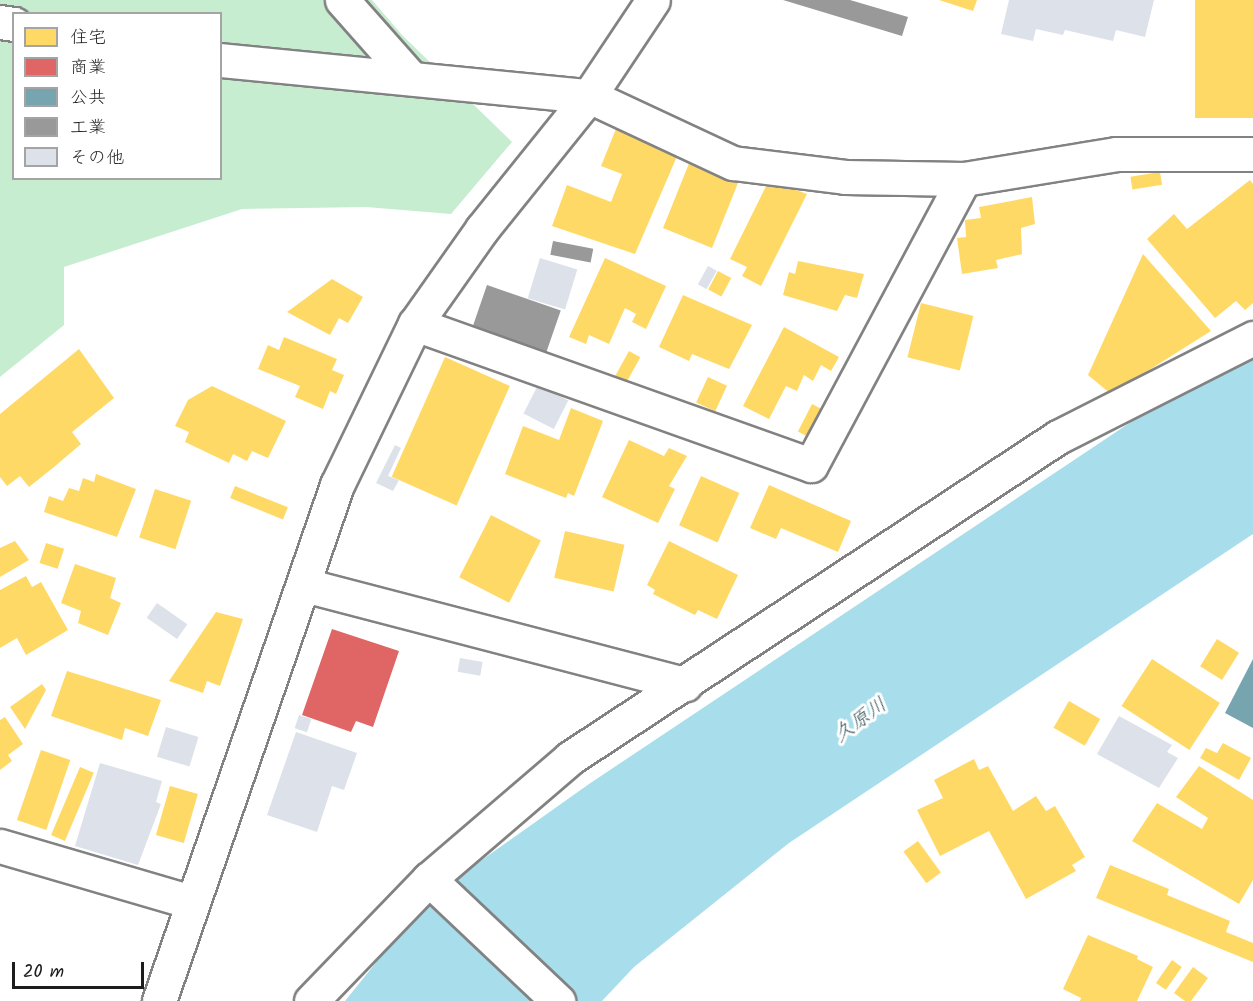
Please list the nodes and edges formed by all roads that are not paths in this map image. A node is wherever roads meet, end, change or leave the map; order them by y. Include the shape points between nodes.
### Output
1 (342, 0) edge
2 (653, 0) edge
3 (222, 60) edge
4 (411, 78) junction
5 (589, 96) junction
6 (1253, 154) edge
7 (964, 179) junction
8 (415, 324) junction
9 (1253, 338) edge
10 (304, 585) junction
11 (685, 684) junction
12 (0, 846) edge
13 (429, 879) junction
14 (192, 902) junction
15 (159, 1001) edge
16 (311, 1001) edge
17 (558, 1001) edge

1 - 4 street
2 - 5 street
3 - 4 street
4 - 5 street
5 - 7 street via 733,163 845,177
5 - 8 street via 482,229
6 - 7 street via 1116,154
7 - 8 street via 810,465
8 - 10 street via 337,485
9 - 11 street via 1058,437
10 - 11 street
10 - 14 street via 253,719
11 - 13 street via 570,758
12 - 14 street
13 - 16 street
13 - 17 street
14 - 15 street

